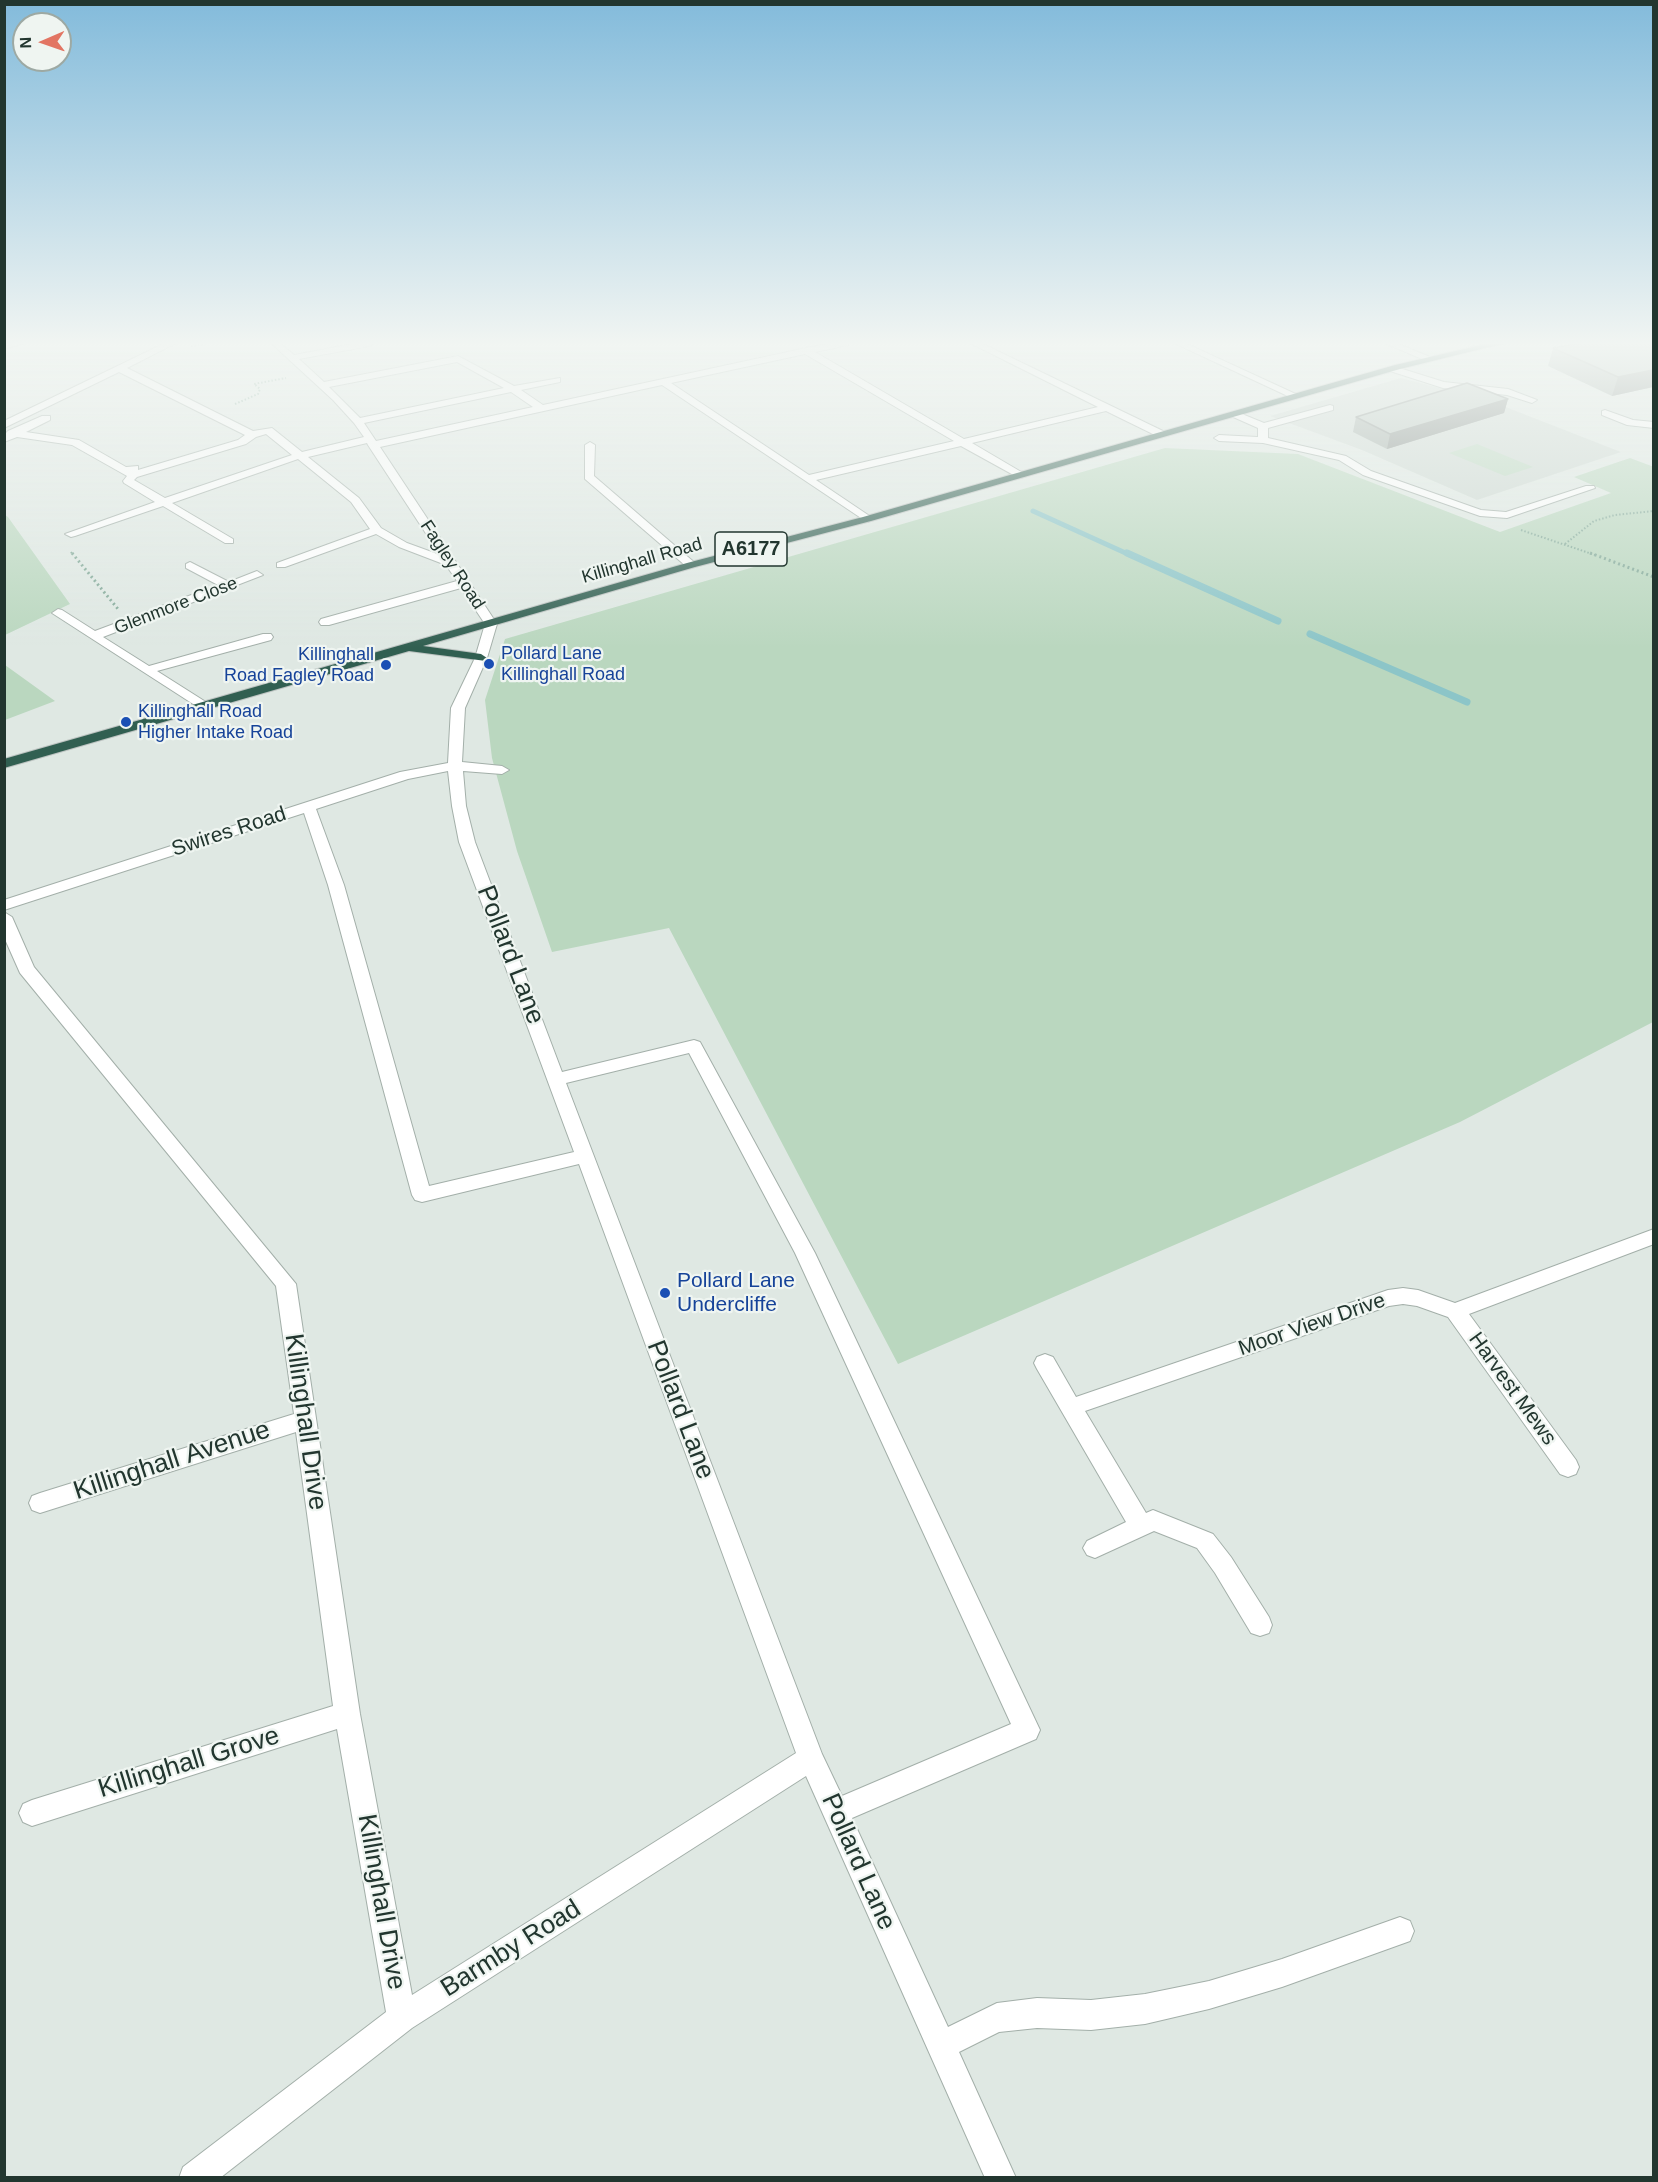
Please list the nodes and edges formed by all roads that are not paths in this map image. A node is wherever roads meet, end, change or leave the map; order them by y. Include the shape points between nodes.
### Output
1 (80, 445) edge
2 (231, 445) edge
3 (285, 445) edge
4 (356, 445) edge
5 (373, 445) edge
6 (590, 445) dead end
7 (757, 445) edge
8 (951, 445) edge
9 (968, 445) edge
10 (1124, 445) edge
11 (1284, 445) edge
12 (298, 456) junction
13 (131, 471) junction
14 (1019, 475) junction
15 (808, 479) junction
16 (1590, 488) dead end
17 (165, 502) junction
18 (867, 519) junction
19 (377, 530) junction
20 (71, 534) road end
21 (229, 541) dead end
22 (449, 562) junction
23 (280, 565) dead end
24 (691, 565) junction
25 (190, 566) dead end
26 (257, 575) dead end
27 (464, 583) junction
28 (228, 586) junction
29 (58, 613) dead end
30 (325, 622) dead end
31 (490, 624) junction
32 (94, 636) junction
33 (267, 637) dead end
34 (403, 648) junction
35 (481, 658) junction
36 (147, 670) junction
37 (204, 707) junction
38 (4, 764) edge
39 (455, 766) junction
40 (502, 770) dead end
41 (307, 807) junction
42 (4, 905) edge
43 (4, 918) edge
44 (557, 1079) junction
45 (585, 1156) junction
46 (1653, 1236) edge
47 (1455, 1311) junction
48 (1045, 1363) dead end
49 (1072, 1407) junction
50 (304, 1420) junction
51 (1568, 1467) dead end
52 (40, 1503) dead end
53 (1141, 1526) junction
54 (1095, 1548) dead end
55 (1260, 1625) dead end
56 (347, 1714) junction
57 (811, 1758) junction
58 (835, 1812) junction
59 (32, 1813) dead end
60 (1400, 1932) dead end
61 (402, 2018) junction
62 (941, 2046) junction
63 (194, 2178) edge
64 (1001, 2178) edge

1 - 13 street
2 - 13 street
3 - 12 street
4 - 12 street
5 - 22 street, Fagley Road
6 - 24 street via 589,477
7 - 15 street
8 - 15 street
9 - 14 street
10 - 14 highway, Killinghall Road / A6177
11 - 16 street via 1342,458 1367,473 1480,513 1507,515
12 - 17 street
12 - 19 street via 355,500
13 - 17 street via 128,481
14 - 18 highway, Killinghall Road / A6177
15 - 18 street
17 - 20 street
17 - 21 street
18 - 24 highway, Killinghall Road / A6177
19 - 22 street via 403,545
19 - 23 street
22 - 27 street, Fagley Road
24 - 31 highway, Killinghall Road / A6177
25 - 28 street
26 - 28 street, Glenmore Close
27 - 30 street
27 - 31 street, Fagley Road
28 - 32 street, Glenmore Close
29 - 32 street
31 - 34 highway, Killinghall Road / A6177
31 - 35 street, Pollard Lane
32 - 36 street
33 - 36 street
34 - 35 highway
34 - 37 highway, Killinghall Road / A6177
35 - 39 street, Pollard Lane via 458,708
36 - 37 street
37 - 38 highway, Killinghall Road / A6177
39 - 40 street, Swires Road
39 - 41 street, Swires Road via 405,775
39 - 44 street, Pollard Lane via 467,842
41 - 42 street, Swires Road
41 - 45 street via 336,885 422,1196
43 - 50 street, Killinghall Drive via 26,969 286,1284
44 - 45 street, Pollard Lane
44 - 58 street via 694,1046 805,1253 1027,1730
45 - 57 street, Pollard Lane
46 - 47 street
47 - 49 street, Moor View Drive via 1418,1298 1388,1298
47 - 51 street, Harvest Mews
48 - 49 street
49 - 53 street
50 - 52 street, Killinghall Avenue
50 - 56 street, Killinghall Drive
53 - 54 street
53 - 55 street via 1153,1520 1205,1541
56 - 59 street, Killinghall Grove
56 - 61 street, Killinghall Drive
57 - 58 street, Pollard Lane
57 - 61 street, Barmby Road
58 - 62 street, Pollard Lane
60 - 62 street via 1209,1995 1145,2009 1091,2015 1037,2013 997,2018
61 - 63 street, Barmby Road
62 - 64 street, Pollard Lane

